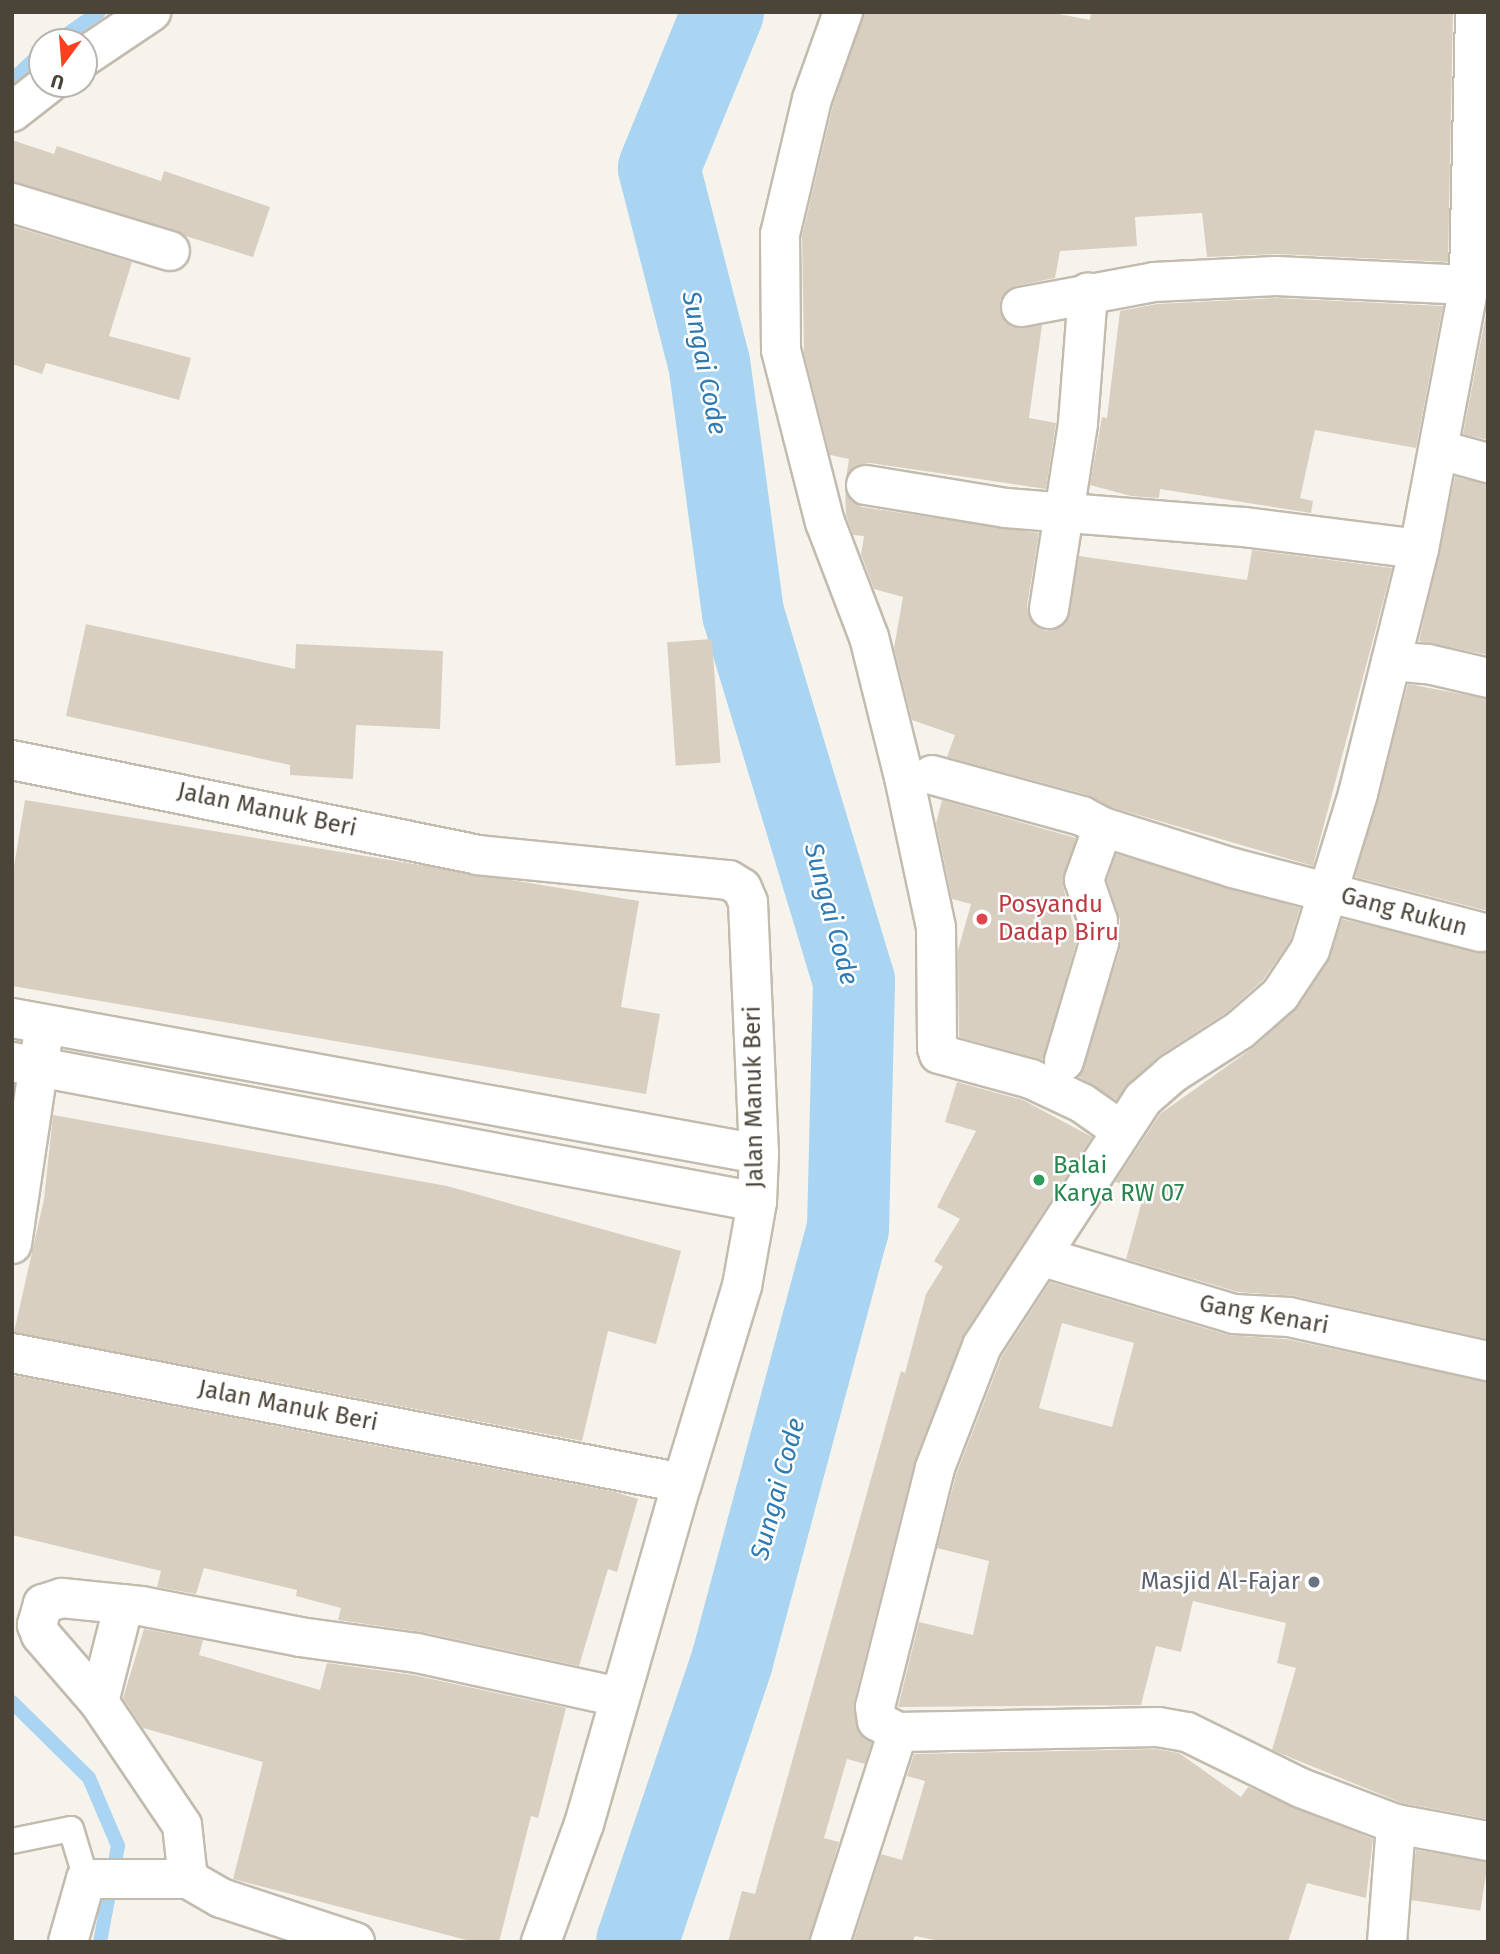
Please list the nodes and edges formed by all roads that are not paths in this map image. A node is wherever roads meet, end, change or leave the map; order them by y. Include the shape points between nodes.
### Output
1 (151, 12) edge
2 (843, 12) edge
3 (1475, 12) edge
4 (98, 48) edge
5 (1481, 90) edge
6 (30, 98) edge
7 (12, 112) edge
8 (12, 203) edge
9 (170, 251) dead end
10 (1469, 285) junction
11 (1088, 292) junction
12 (1021, 307) dead end
13 (1440, 450) junction
14 (1488, 463) edge
15 (866, 485) dead end
16 (1065, 512) junction
17 (1419, 549) junction
18 (1049, 609) dead end
19 (1391, 661) junction
20 (1488, 678) edge
21 (12, 760) edge
22 (932, 775) dead end
23 (1103, 827) junction
24 (1328, 892) junction
25 (1481, 932) dead end
26 (29, 1021) edge
27 (1064, 1061) dead end
28 (25, 1064) edge
29 (278, 1068) junction
30 (268, 1113) junction
31 (526, 1114) junction
32 (1119, 1129) junction
33 (759, 1154) junction
34 (520, 1158) junction
35 (757, 1202) junction
36 (12, 1244) edge
37 (1043, 1257) junction
38 (12, 1353) edge
39 (1488, 1361) edge
40 (682, 1483) junction
41 (124, 1604) junction
42 (618, 1697) junction
43 (99, 1702) junction
44 (898, 1732) junction
45 (1396, 1824) junction
46 (12, 1841) edge
47 (1488, 1841) edge
48 (107, 1878) junction
49 (188, 1879) junction
50 (68, 1942) edge
51 (355, 1942) edge
52 (541, 1942) edge
53 (830, 1942) edge
54 (1387, 1942) edge

1 - 4 street
2 - 32 street via 812,99 780,234 781,350 825,522 869,637 904,777 936,928 937,1048 939,1054 1031,1079 1082,1103
3 - 5 street
5 - 10 street
6 - 7 street
8 - 9 street
10 - 11 street via 1276,276 1154,282
10 - 13 street
11 - 12 street
11 - 16 street
13 - 14 street
13 - 17 street
15 - 16 street via 1006,508
16 - 17 street via 1244,527
16 - 18 street
17 - 19 street
19 - 20 street
19 - 24 street
21 - 33 street, Jalan Manuk Beri via 110,776 477,855 729,880 742,888 748,902
22 - 23 street, Gang Rukun via 1082,816
23 - 24 street, Gang Rukun
23 - 27 street via 1084,880 1098,920 1099,943
24 - 25 street, Gang Rukun
24 - 32 street via 1310,950 1280,995 1240,1030 1172,1073
26 - 28 street
26 - 29 street
28 - 30 street
28 - 36 street
29 - 30 street
29 - 31 street
30 - 34 street
31 - 33 street
31 - 34 street
32 - 37 street
33 - 35 street, Jalan Manuk Beri
34 - 35 street
35 - 40 street, Jalan Manuk Beri via 738,1299
37 - 39 street, Gang Kenari via 1234,1314 1289,1317
37 - 44 street via 982,1346 935,1468 875,1707 877,1721
38 - 40 street, Jalan Manuk Beri
40 - 42 street
41 - 42 street via 417,1653
41 - 43 street
41 - 43 street via 50,1598 40,1615 41,1636
42 - 52 street via 584,1824
43 - 49 street via 182,1825
44 - 45 street via 1158,1727 1187,1732 1301,1788
44 - 53 street
45 - 47 street
45 - 54 street
46 - 48 lane via 71,1829
48 - 49 street
48 - 50 street
49 - 51 street via 221,1898

